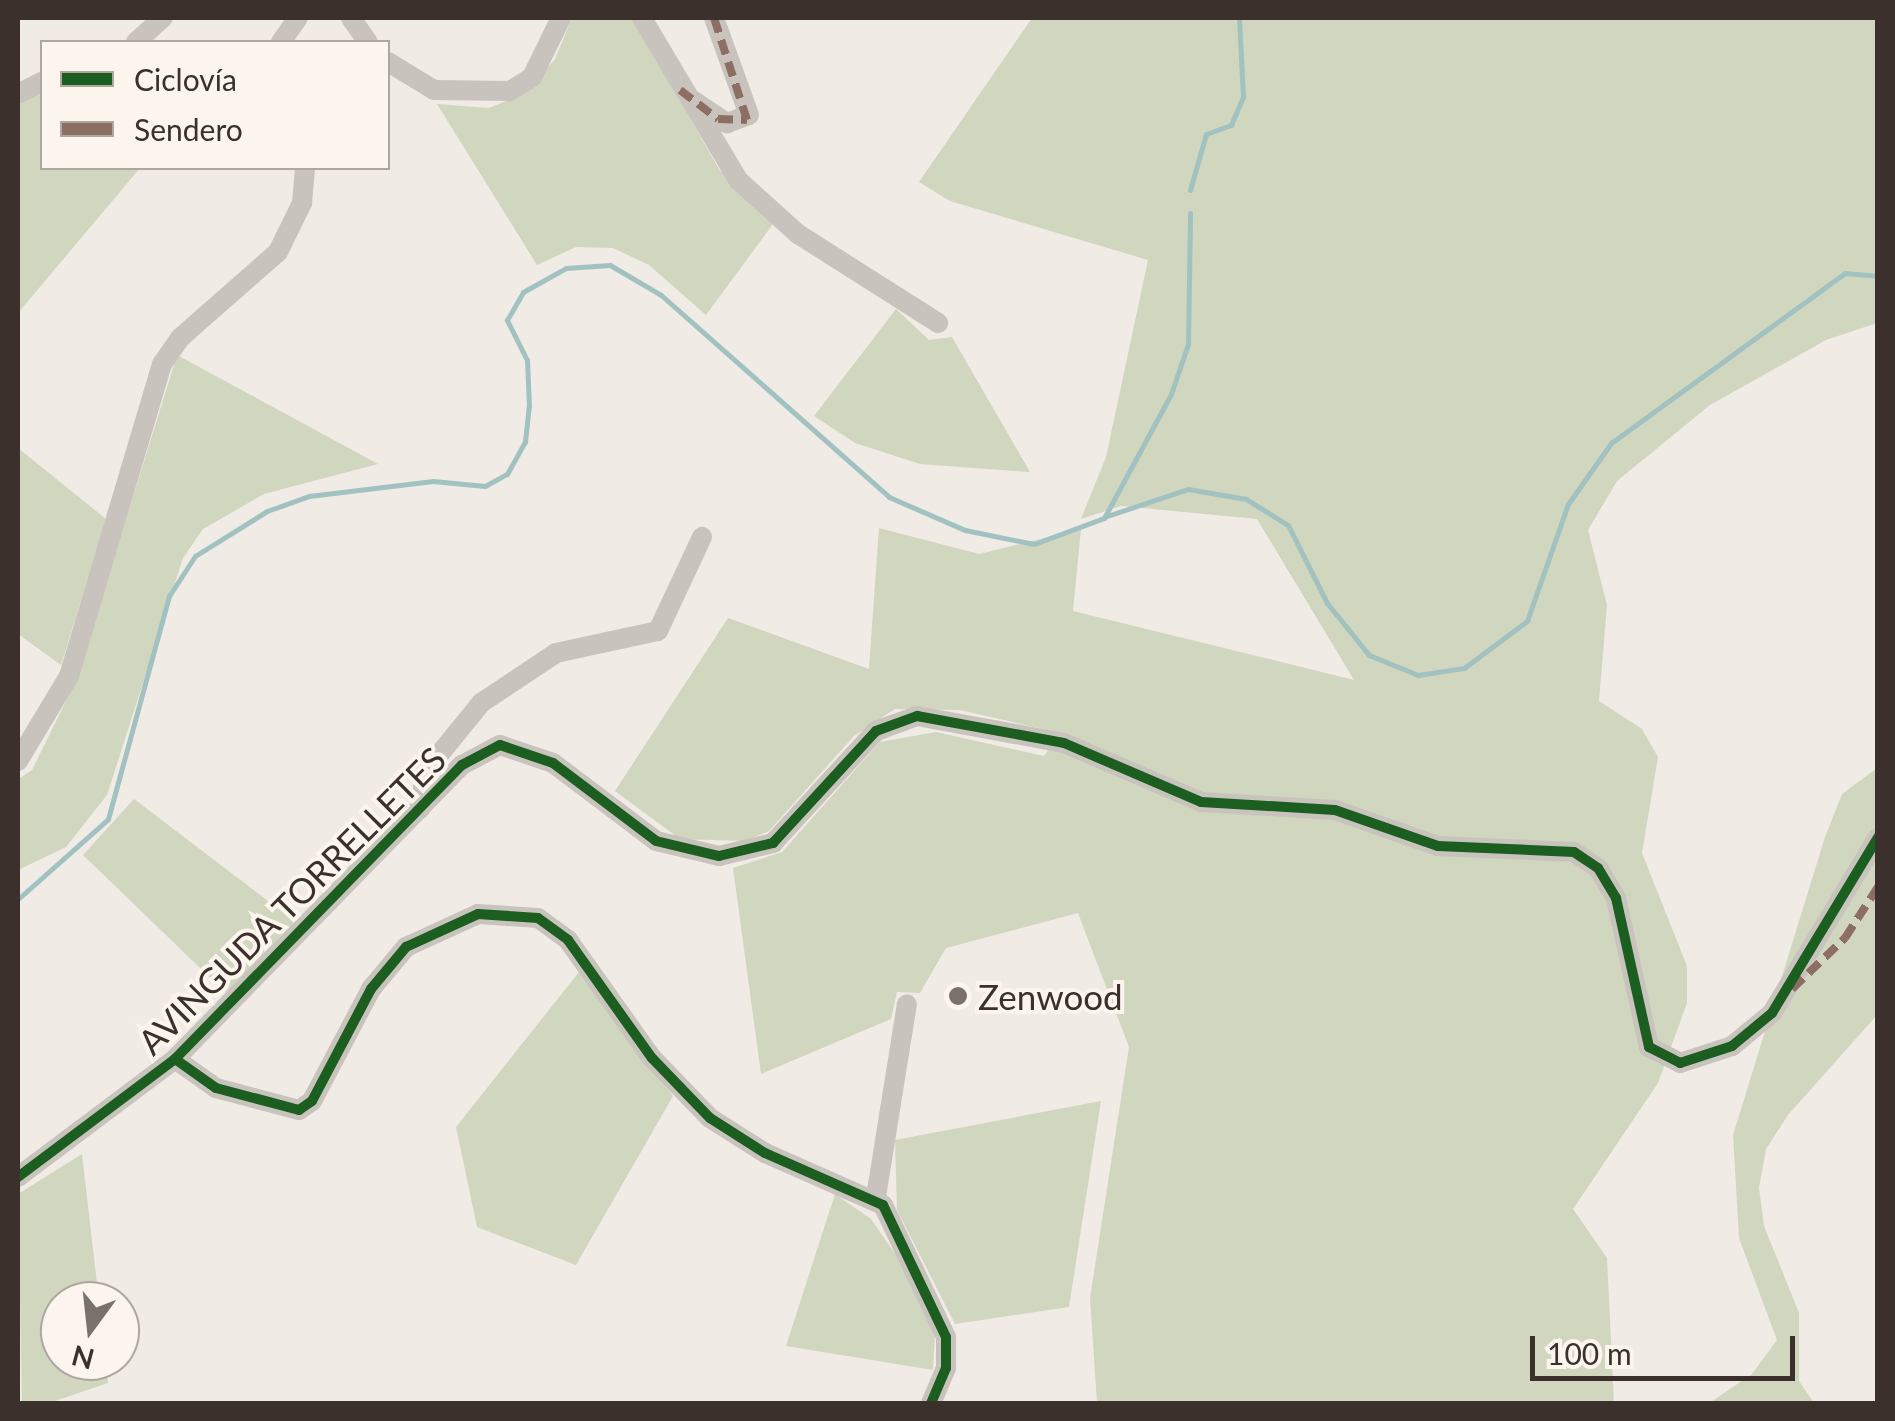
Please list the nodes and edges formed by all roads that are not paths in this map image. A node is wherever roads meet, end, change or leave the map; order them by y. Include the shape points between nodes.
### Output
1 (163, 18) edge
2 (298, 18) edge
3 (351, 18) edge
4 (561, 18) edge
5 (642, 18) edge
6 (714, 18) edge
7 (138, 40) edge
8 (282, 40) edge
9 (367, 40) edge
10 (390, 63) edge
11 (680, 90) junction
12 (305, 170) edge
13 (938, 323) dead end
14 (702, 538) dead end
15 (18, 762) edge
16 (420, 810) junction
17 (1878, 837) edge
18 (907, 1004) dead end
19 (174, 1060) junction
20 (18, 1177) edge
21 (876, 1197) junction
22 (931, 1404) edge

1 - 7 street
2 - 8 street
3 - 9 street
4 - 10 street via 532,77 510,91 434,90
5 - 11 street
6 - 11 street via 747,120 718,120
11 - 13 street via 726,165 766,208
12 - 15 street via 302,203 278,252 180,338 162,364 69,676
14 - 16 street via 658,631 556,653 481,703 424,772
16 - 17 street, AVINGUDA TORRELLETES via 471,757 510,746 553,762 656,841 736,854 773,843 891,721 928,717 1016,731 1201,802 1318,806 1438,846 1531,844 1588,858 1616,898 1649,1047 1670,1062 1692,1064 1732,1046 1772,1013
16 - 19 street, AVINGUDA TORRELLETES
18 - 21 street
19 - 20 street, AVINGUDA TORRELLETES
19 - 21 street via 216,1088 300,1110 312,1101 370,988 406,947 473,915 527,914 568,940 652,1058 720,1127
21 - 22 street via 946,1336 946,1368

